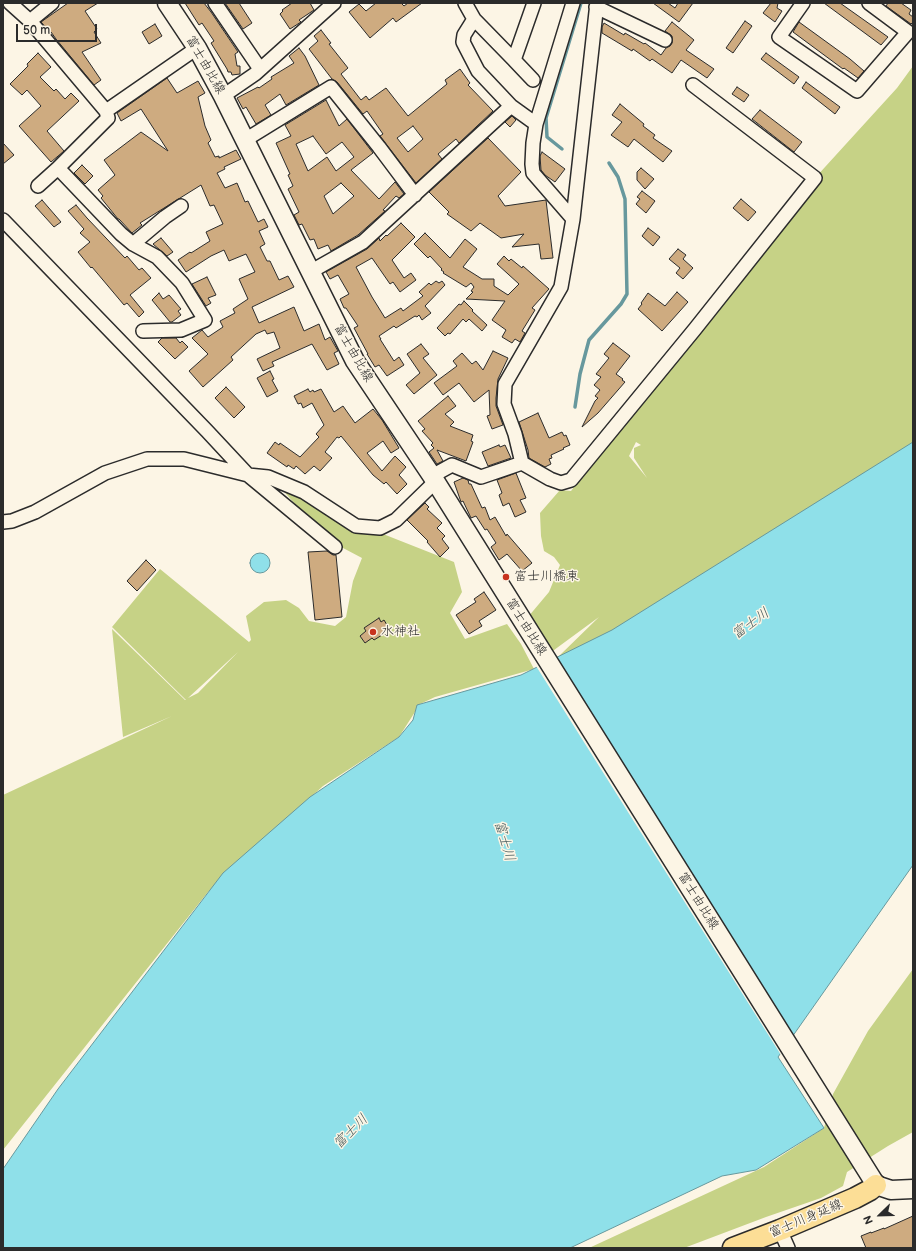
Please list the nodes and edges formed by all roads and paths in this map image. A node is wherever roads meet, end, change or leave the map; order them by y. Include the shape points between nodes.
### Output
1 (10, 3) edge
2 (52, 3) edge
3 (167, 3) edge
4 (215, 3) edge
5 (334, 3) edge
6 (465, 3) edge
7 (534, 3) edge
8 (573, 3) edge
9 (803, 3) edge
10 (869, 3) edge
11 (596, 5) edge
12 (474, 19) junction
13 (30, 21) junction
14 (665, 40) dead end
15 (197, 48) junction
16 (514, 60) junction
17 (260, 69) junction
18 (533, 80) dead end
19 (693, 85) dead end
20 (223, 96) junction
21 (510, 106) junction
22 (106, 111) junction
23 (536, 124) junction
24 (245, 140) junction
25 (58, 168) junction
26 (38, 186) dead end
27 (416, 195) junction
28 (181, 206) dead end
29 (573, 219) junction
30 (3, 220) edge
31 (133, 244) junction
32 (310, 272) junction
33 (144, 331) dead end
34 (522, 463) junction
35 (248, 475) junction
36 (434, 479) junction
37 (3, 522) edge
38 (335, 547) dead end
39 (876, 1185) junction
40 (913, 1190) edge
41 (780, 1230) junction
42 (733, 1248) edge
43 (788, 1248) edge

1 - 13 street
2 - 13 street
3 - 15 main road, 富士由比線
4 - 17 street
5 - 17 street
6 - 12 street
7 - 16 street
8 - 23 street
9 - 10 street via 779,37 857,91 908,32
11 - 14 street
11 - 29 street
12 - 16 street
12 - 21 street via 464,35 463,42 478,71
13 - 22 street
15 - 20 main road, 富士由比線
15 - 22 street
16 - 18 street
17 - 20 street
19 - 34 street via 815,178 571,480 561,483
20 - 24 main road, 富士由比線
21 - 23 street
21 - 27 street
22 - 25 street via 108,118
23 - 29 street via 532,164 534,173
24 - 27 street via 330,87
24 - 32 main road, 富士由比線
25 - 26 street
25 - 31 street
27 - 32 street via 363,242
28 - 31 street
29 - 34 street via 561,287 505,384 504,404
30 - 35 street
31 - 33 street via 157,257 182,283 205,320 181,330
32 - 36 main road, 富士由比線 via 355,361
34 - 36 street via 481,477 452,464
35 - 36 street via 268,477 304,492 356,526 380,528 396,520
35 - 37 street via 184,459 147,459 105,473 36,512
35 - 38 street
36 - 39 main road, 富士由比線
39 - 40 main road via 891,1190
39 - 41 main road, 富士川身延線 via 855,1198
41 - 42 main road, 富士川身延線
41 - 43 street

